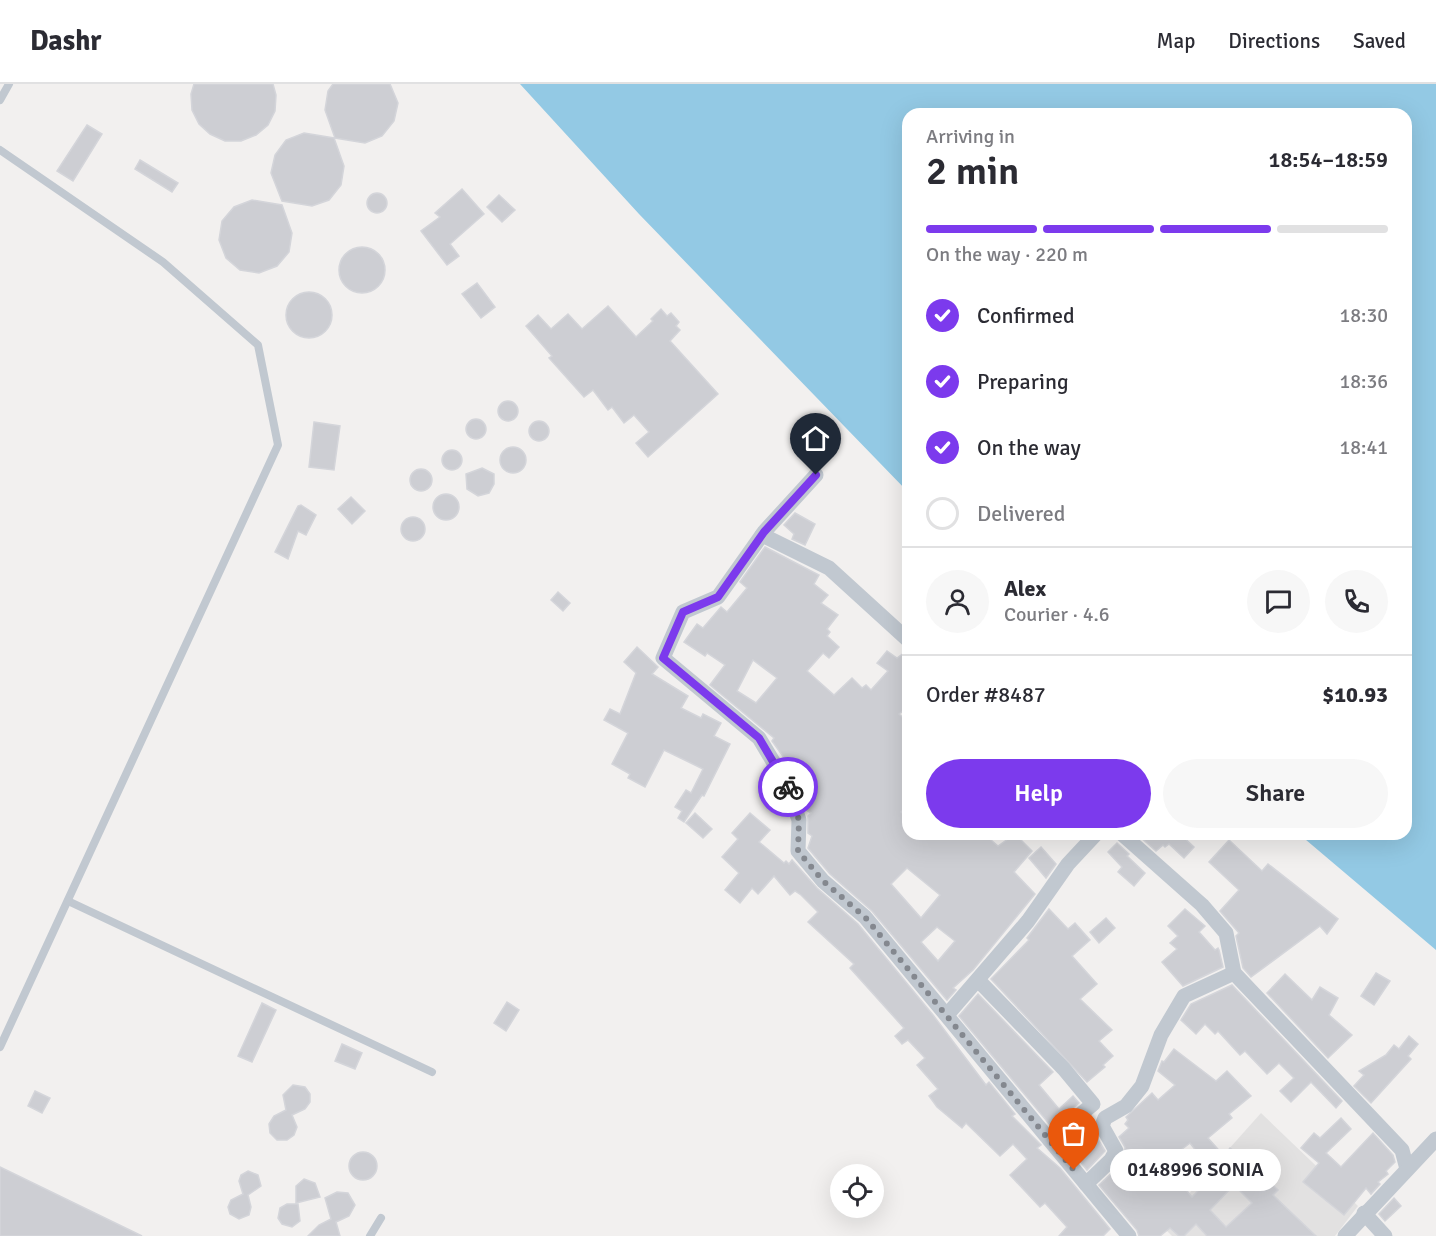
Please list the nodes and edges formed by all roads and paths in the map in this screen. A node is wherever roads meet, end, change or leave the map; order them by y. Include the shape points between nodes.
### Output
1 (9, 84) edge
2 (0, 100) edge
3 (0, 150) edge
4 (816, 475) dead end
5 (762, 535) junction
6 (902, 635) edge
7 (1090, 840) edge
8 (1129, 840) edge
9 (68, 901) junction
10 (1234, 973) junction
11 (978, 980) junction
12 (948, 1015) junction
13 (3, 1035) edge
14 (0, 1047) edge
15 (432, 1072) dead end
16 (1436, 1138) edge
17 (1050, 1140) junction
18 (1407, 1169) junction
19 (1086, 1184) junction
20 (1364, 1213) junction
21 (381, 1218) dead end
22 (370, 1236) edge
23 (1129, 1236) edge
24 (1345, 1236) edge
25 (1385, 1236) edge

1 - 2 lane
3 - 9 lane via 163,262 258,345 278,444
4 - 5 street
5 - 6 street via 829,568
5 - 12 street via 718,597 683,612 663,658 759,738 786,783 799,820 798,851 823,881 865,917
7 - 11 street
8 - 10 street via 1202,905 1226,933
9 - 13 lane
9 - 15 lane
10 - 18 street via 1402,1150
10 - 19 street via 1184,996 1161,1035 1142,1086 1126,1106 1105,1118 1102,1126 1116,1151
11 - 12 street
11 - 17 street via 1093,1104
12 - 17 street
13 - 14 lane
16 - 18 street
17 - 19 street
18 - 20 street
19 - 23 street
20 - 24 street
20 - 25 street
21 - 22 lane

